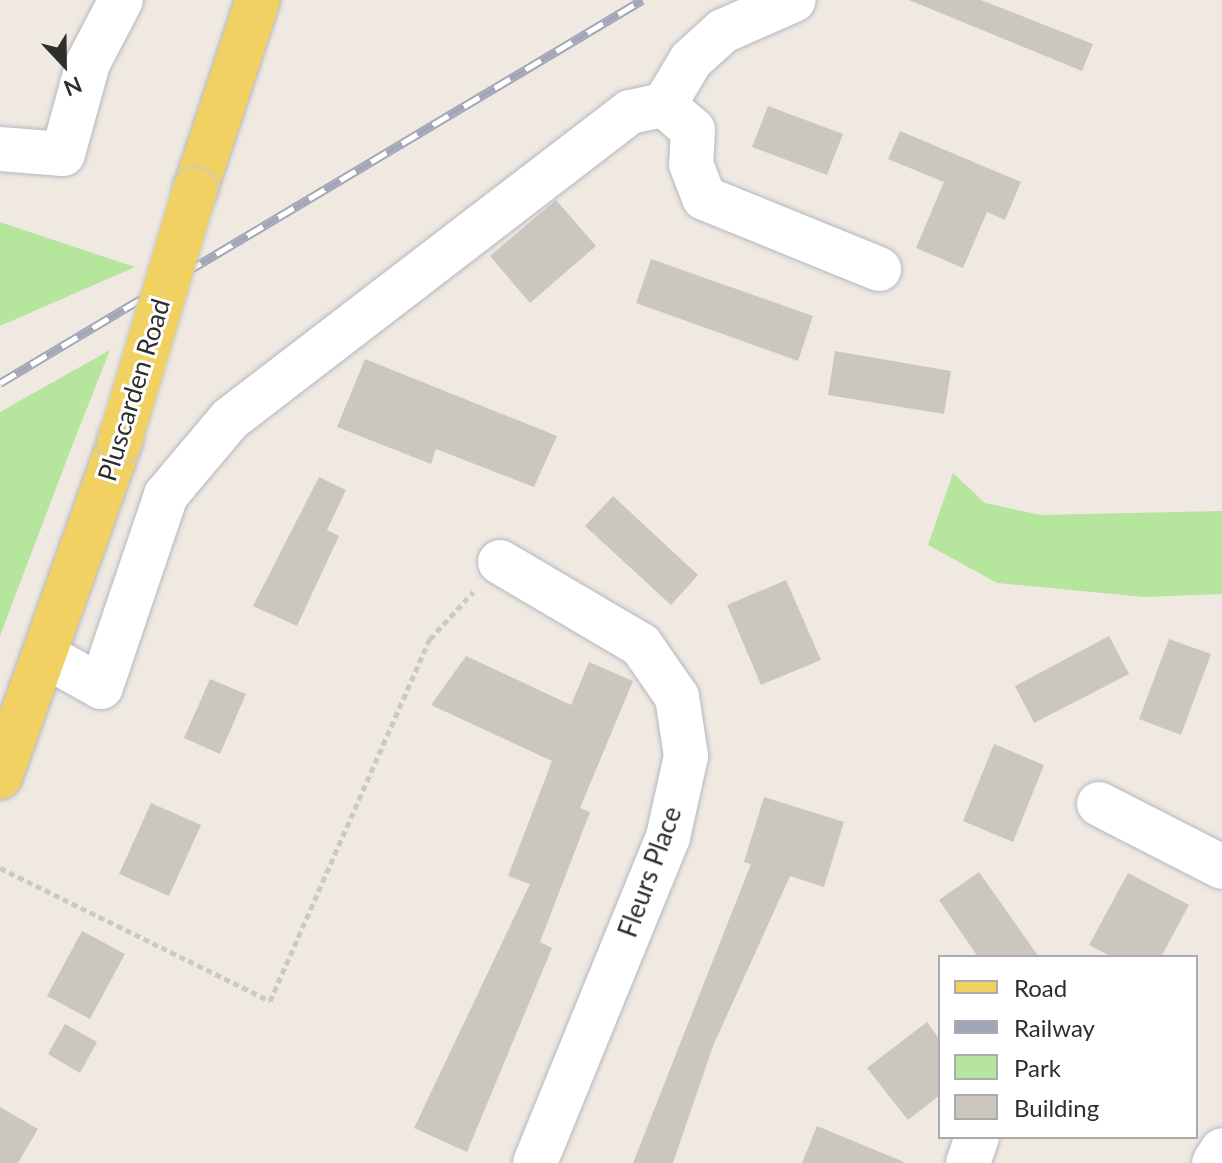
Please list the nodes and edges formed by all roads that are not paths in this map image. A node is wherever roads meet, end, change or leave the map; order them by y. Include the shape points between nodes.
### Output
1 (121, 0) edge
2 (258, 0) edge
3 (794, 0) edge
4 (664, 105) junction
5 (0, 149) edge
6 (879, 269) dead end
7 (500, 562) road end
8 (46, 656) junction
9 (0, 777) edge
10 (1099, 804) dead end
11 (1222, 867) edge
12 (976, 1139) edge
13 (1222, 1150) edge
14 (535, 1163) edge
15 (968, 1163) edge
16 (1214, 1163) edge

1 - 5 street via 88,63 63,154
2 - 8 main road, Pluscarden Road, bridge via 120,441
3 - 4 street via 723,31 691,60
4 - 6 street via 693,130 691,164 704,198
4 - 8 street via 630,112 566,158 230,419 166,495 101,687
7 - 14 street, Fleurs Place via 641,645 677,697 686,756 668,837
8 - 9 main road, Pluscarden Road
10 - 11 street
12 - 15 street
13 - 16 street

